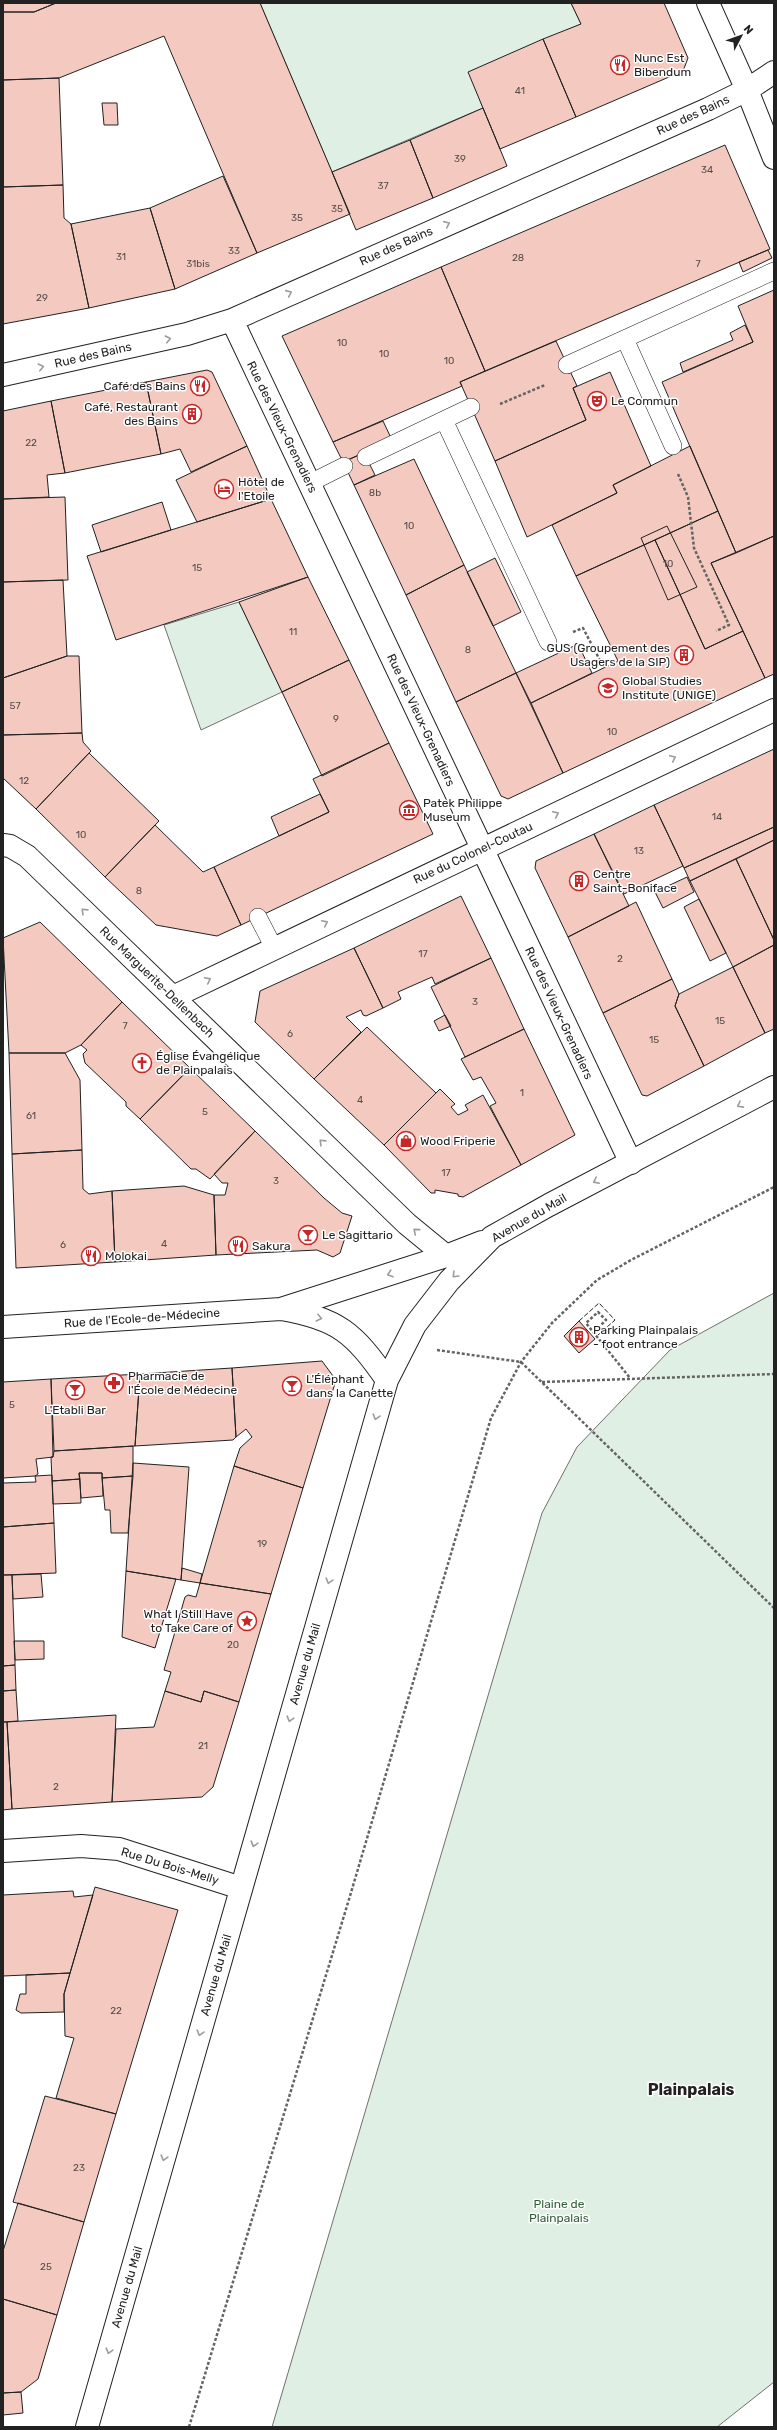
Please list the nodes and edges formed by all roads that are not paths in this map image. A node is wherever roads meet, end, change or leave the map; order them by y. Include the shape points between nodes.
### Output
1 (708, 3) edge
2 (774, 72) edge
3 (747, 90) junction
4 (774, 158) edge
5 (774, 271) edge
6 (232, 320) junction
7 (625, 339) junction
8 (567, 365) dead end
9 (3, 375) edge
10 (471, 407) dead end
11 (444, 420) junction
12 (673, 446) dead end
13 (366, 457) dead end
14 (344, 466) dead end
15 (310, 483) junction
16 (548, 642) road end
17 (774, 710) edge
18 (3, 845) edge
19 (482, 848) junction
20 (258, 917) dead end
21 (274, 948) junction
22 (173, 997) junction
23 (774, 1087) edge
24 (631, 1163) junction
25 (492, 1237) junction
26 (446, 1256) junction
27 (281, 1309) junction
28 (3, 1326) edge
29 (387, 1380) junction
30 (3, 1851) edge
31 (241, 1888) junction
32 (86, 2427) edge

1 - 3 street
2 - 3 street, Rue des Bains
3 - 4 street
6 -> 3 street, Rue des Bains
5 - 7 lane
9 -> 6 street, Rue des Bains via 187,334
6 - 15 street, Rue des Vieux-Grenadiers
7 - 8 lane
7 - 12 lane
10 - 11 lane
11 - 13 lane
11 - 16 lane
14 - 15 lane
15 - 19 street, Rue des Vieux-Grenadiers
19 -> 17 street, Rue du Colonel-Coutau
22 -> 18 street, Rue Marguerite-Dellenbach via 27,856 10,846
21 -> 19 street, Rue du Colonel-Coutau
19 - 24 street, Rue des Vieux-Grenadiers
20 - 21 lane
22 -> 21 street, Rue du Colonel-Coutau
26 -> 22 street, Rue Marguerite-Dellenbach via 407,1224
23 -> 24 street, Avenue du Mail
24 -> 25 street, Avenue du Mail
25 - 26 street
25 -> 29 street, Avenue du Mail via 449,1281 415,1324
26 -> 27 street
27 - 28 street, Rue de l'Ecole-de-Médecine
27 -> 29 street via 327,1320 352,1335 367,1351
29 -> 31 street, Avenue du Mail
30 - 31 street, Rue Du Bois-Melly via 82,1846 119,1849
31 -> 32 street, Avenue du Mail

